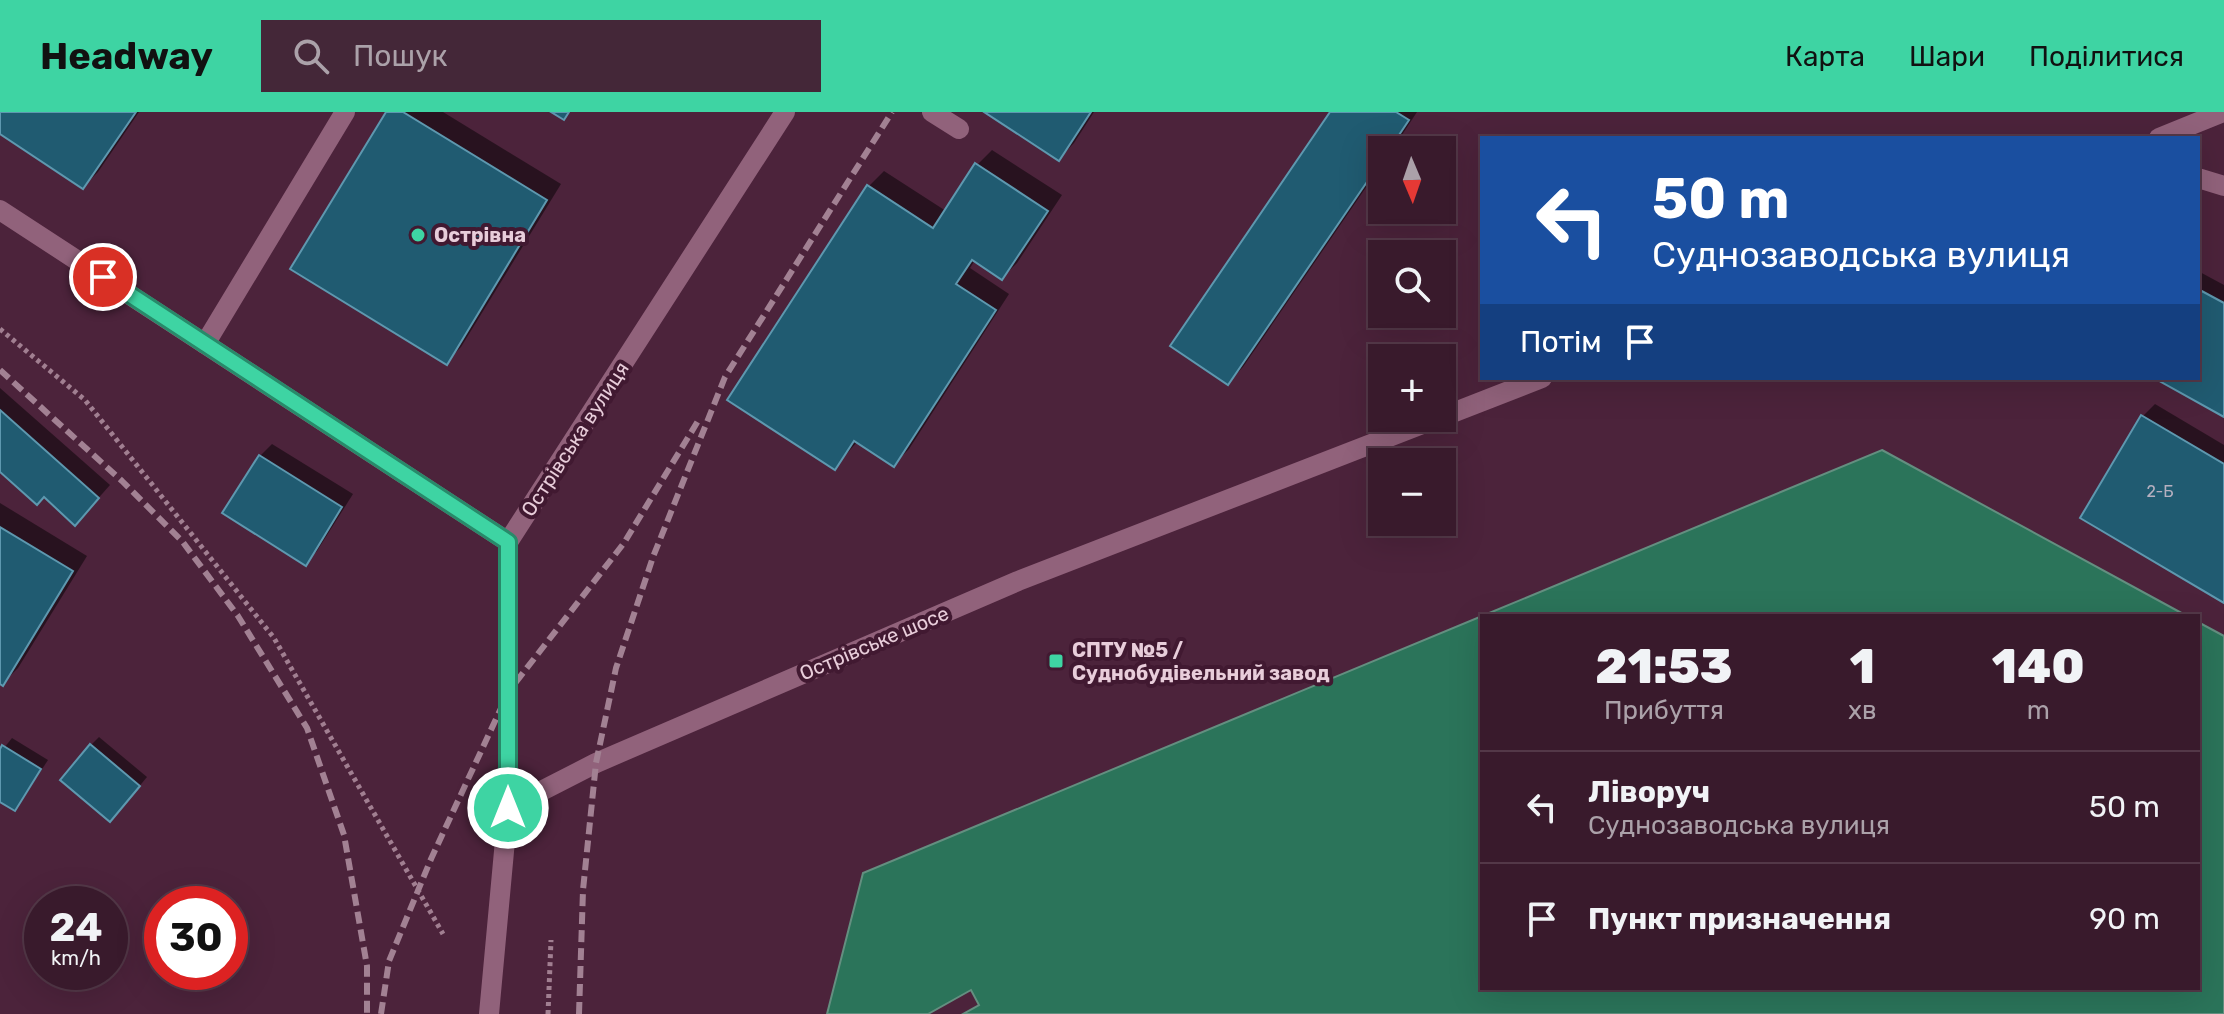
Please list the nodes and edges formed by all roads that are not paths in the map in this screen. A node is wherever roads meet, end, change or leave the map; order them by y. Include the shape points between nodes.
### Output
1 (345, 112) edge
2 (785, 112) edge
3 (932, 112) edge
4 (2223, 112) edge
5 (959, 129) dead end
6 (2164, 136) edge
7 (2200, 179) edge
8 (2224, 186) edge
9 (0, 210) edge
10 (205, 344) junction
11 (1537, 380) edge
12 (1456, 411) edge
13 (1401, 432) edge
14 (508, 542) junction
15 (508, 808) junction
16 (489, 1014) edge

1 - 10 street
2 - 14 street, Острівська вулиця
3 - 5 street
4 - 6 street
7 - 8 street
9 - 10 street
10 - 14 street
11 - 12 street, Острівське шосе
13 - 15 street, Острівське шосе via 1018,581 596,763
14 - 15 street
15 - 16 street

